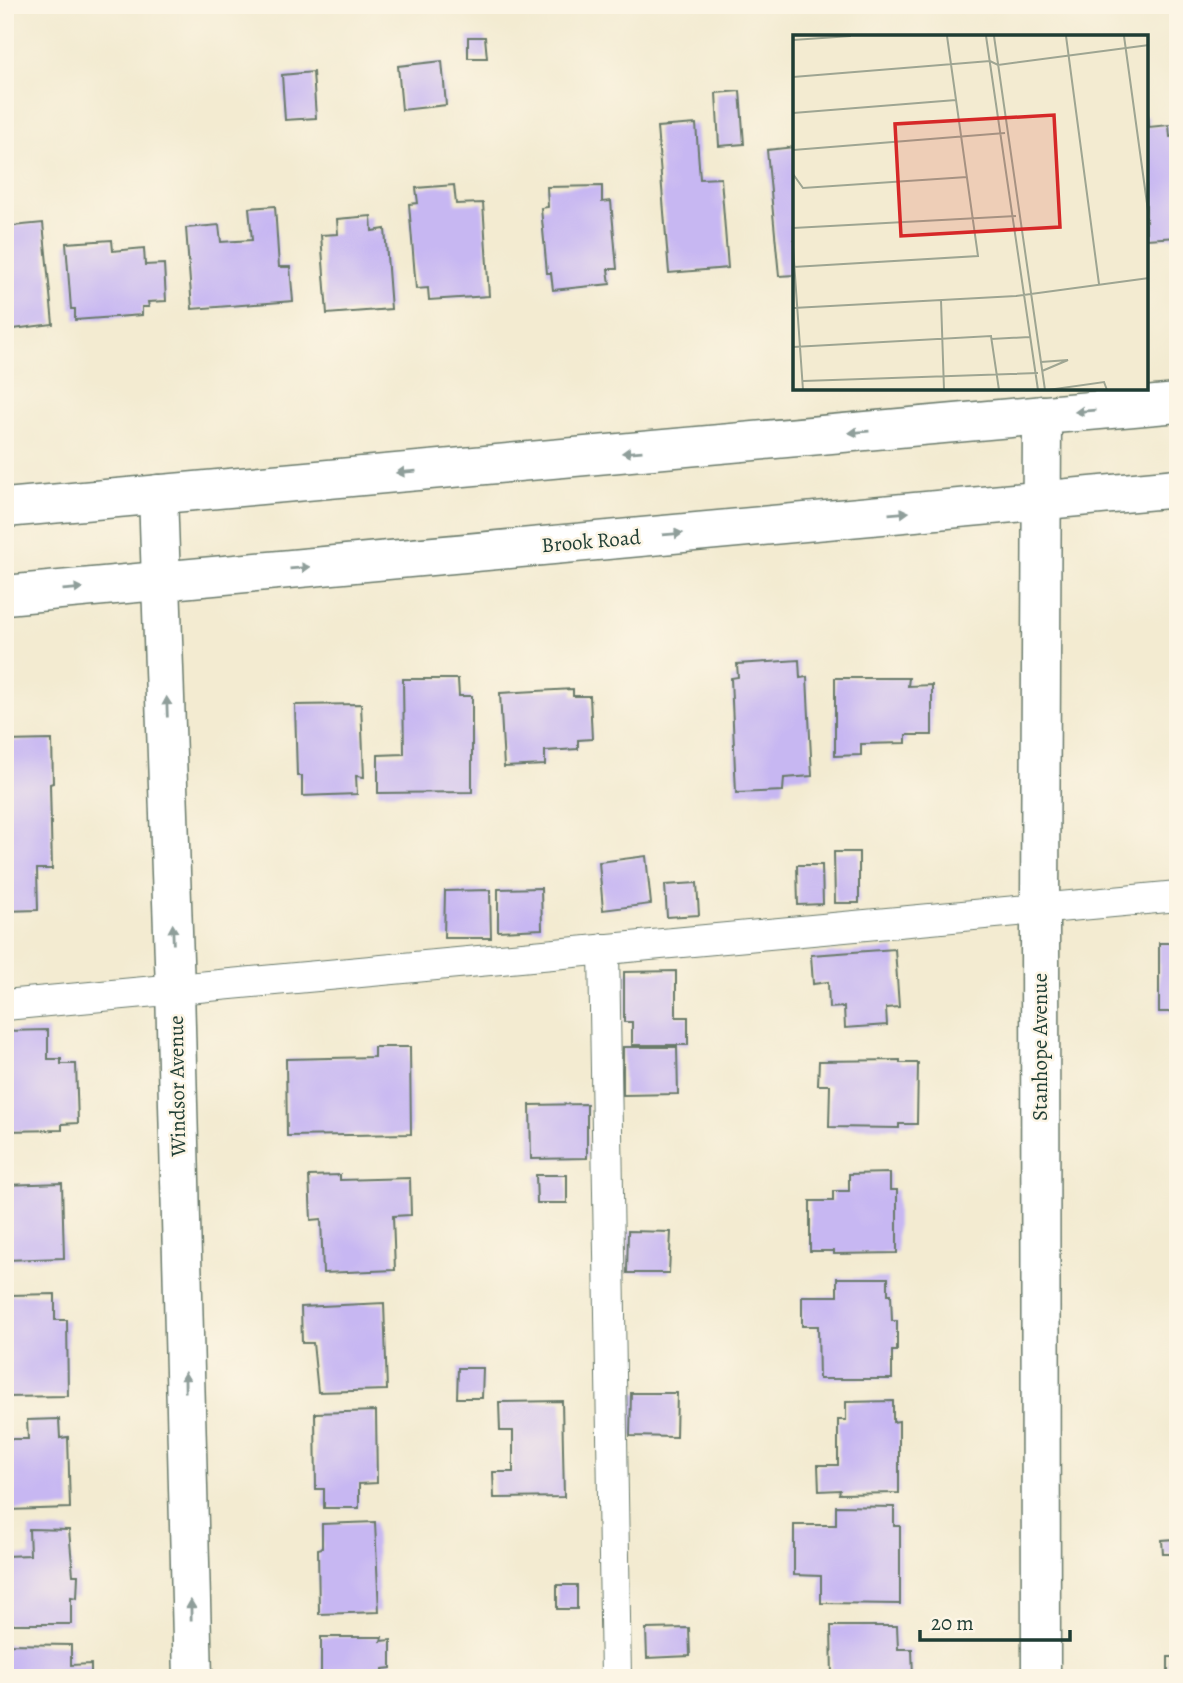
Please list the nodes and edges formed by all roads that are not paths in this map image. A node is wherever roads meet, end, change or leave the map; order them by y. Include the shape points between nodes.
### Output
1 (1178, 403) edge
2 (1042, 415) junction
3 (1178, 488) edge
4 (158, 494) junction
5 (1043, 500) junction
6 (5, 508) edge
7 (163, 581) junction
8 (5, 595) edge
9 (1178, 896) edge
10 (1040, 909) junction
11 (604, 949) junction
12 (175, 989) junction
13 (5, 1005) edge
14 (192, 1678) edge
15 (616, 1678) edge
16 (1041, 1678) edge

1 -> 2 street
2 -> 4 street
2 - 5 street, Stanhope Avenue
3 - 5 street, Brook Road
4 - 6 street
4 - 7 street, Windsor Avenue
7 -> 5 street, Brook Road
5 - 10 street, Stanhope Avenue
8 -> 7 street, Brook Road
12 -> 7 street, Windsor Avenue
9 - 10 lane
10 - 11 lane
10 - 16 street, Stanhope Avenue
11 - 12 lane
11 - 15 lane
12 - 13 lane
14 -> 12 street, Windsor Avenue

